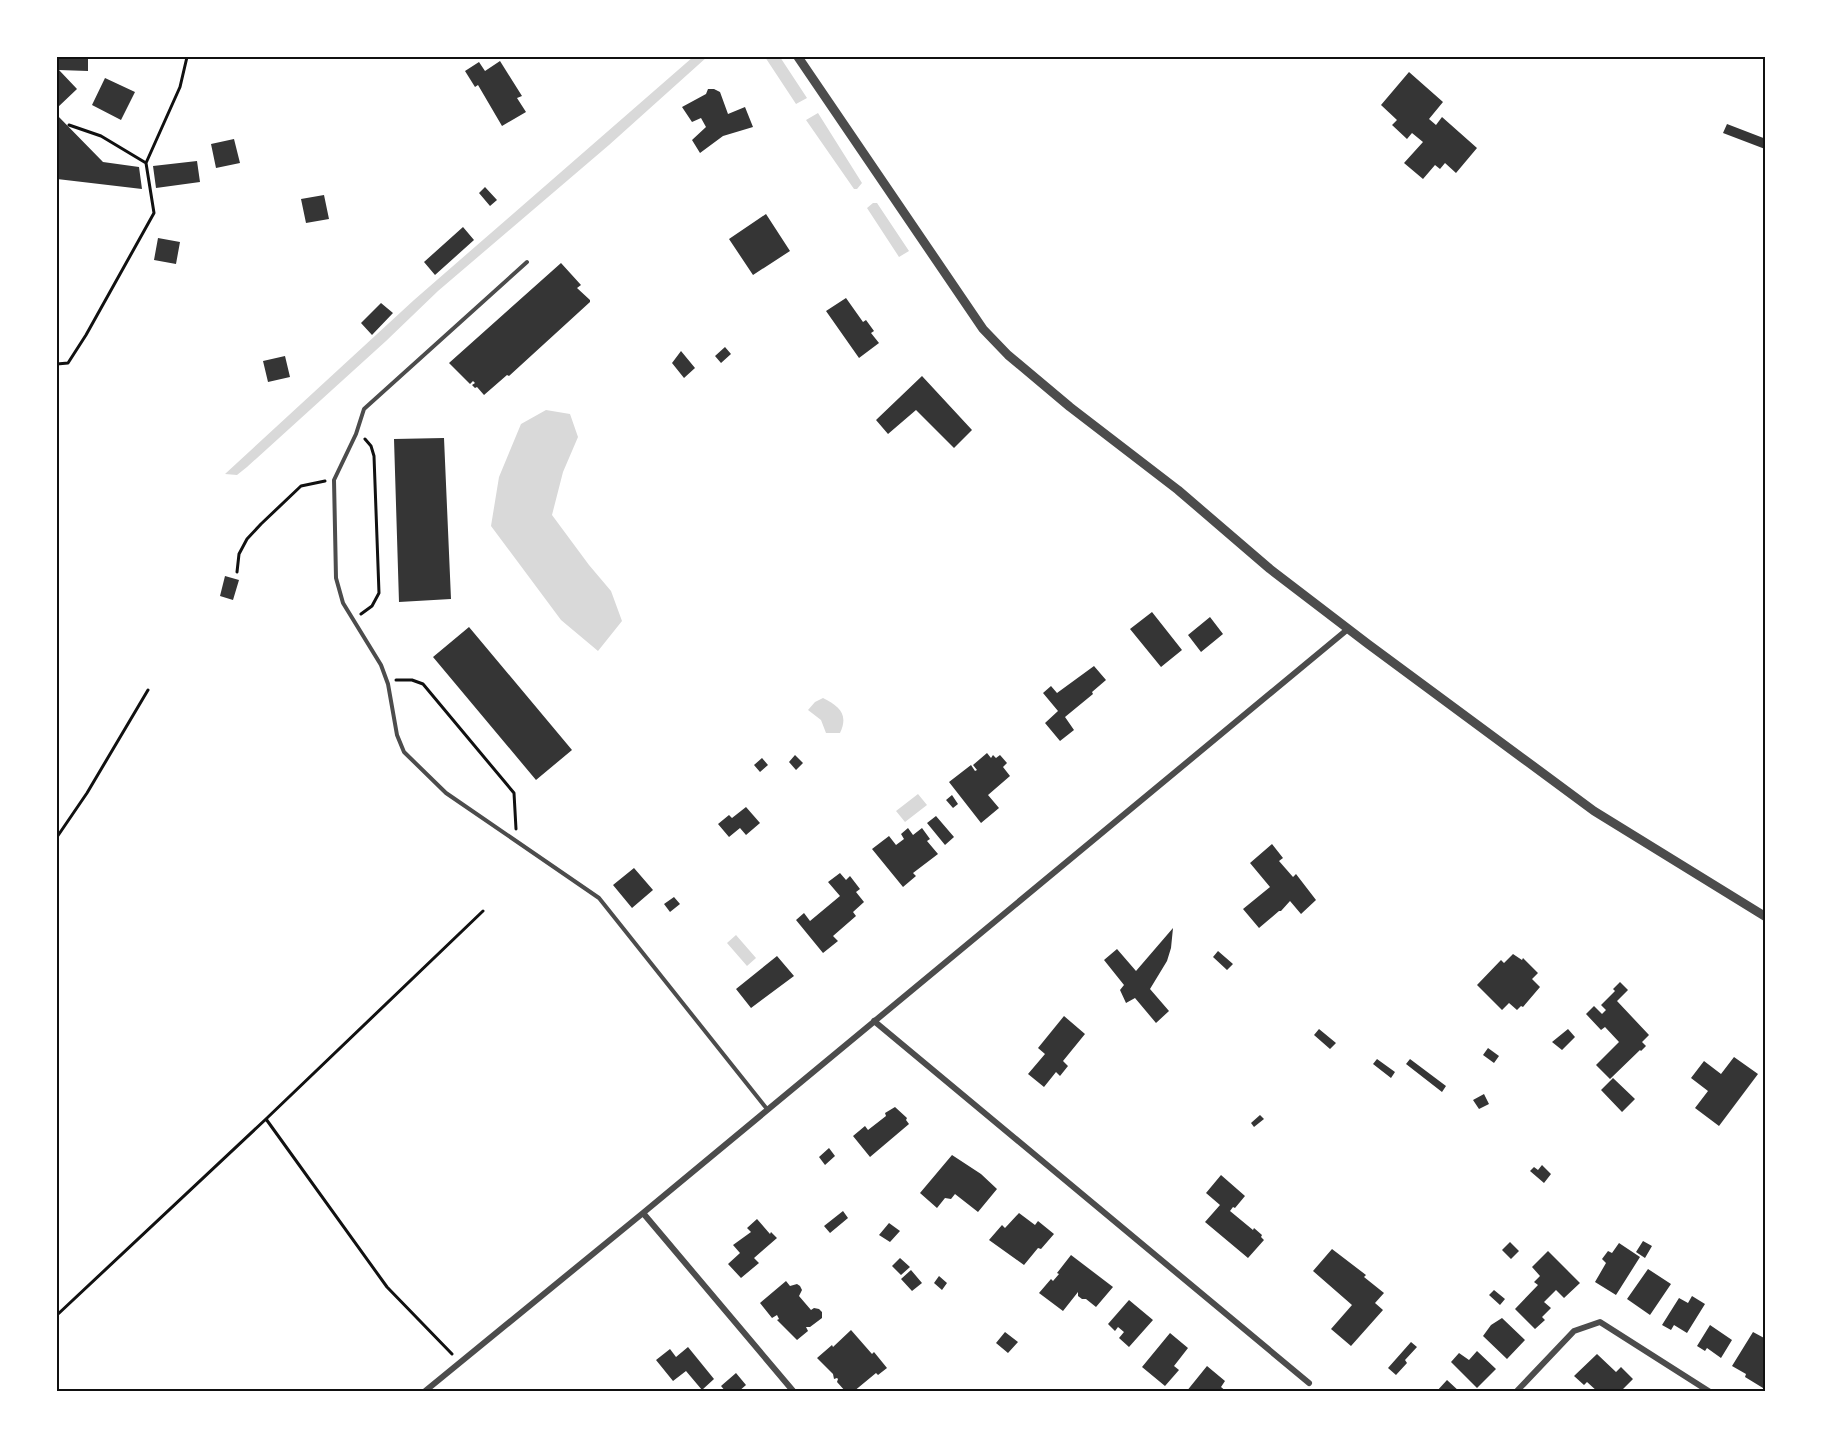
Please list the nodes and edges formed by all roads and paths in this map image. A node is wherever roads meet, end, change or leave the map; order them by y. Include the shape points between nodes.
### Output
1 (187, 57) edge
2 (798, 57) edge
3 (69, 125) dead end
4 (146, 163) junction
5 (527, 262) dead end
6 (57, 364) edge
7 (356, 434) junction
8 (334, 480) junction
9 (237, 572) dead end
10 (352, 620) junction
11 (1348, 629) junction
12 (387, 681) junction
13 (148, 690) dead end
14 (57, 837) edge
15 (516, 840) junction
16 (483, 911) dead end
17 (1766, 917) edge
18 (874, 1021) junction
19 (768, 1109) junction
20 (266, 1119) junction
21 (643, 1213) junction
22 (57, 1315) edge
23 (459, 1362) junction
24 (1309, 1383) dead end
25 (424, 1392) edge
26 (794, 1392) edge
27 (1516, 1392) edge
28 (1710, 1392) edge

1 - 4 path via 180,87
2 - 11 street via 983,329 1008,355
3 - 4 path via 101,136
4 - 6 path via 154,213 86,335 68,363
5 - 7 lane via 364,409
7 - 8 lane
7 - 10 path via 367,440 374,456 379,593 372,606
8 - 9 path via 301,486 284,501 247,539 239,554
8 - 10 lane via 336,578
10 - 12 lane via 379,660
11 - 17 street via 1594,812
11 - 18 street
12 - 15 lane via 404,752 446,793
12 - 15 path via 412,680 423,684 514,793
13 - 14 path
15 - 19 lane via 599,898
16 - 20 path
18 - 19 street
18 - 24 street
19 - 21 street
20 - 22 path
20 - 23 path via 387,1287
21 - 23 street
21 - 26 street
23 - 25 street
27 - 28 street via 1574,1331 1600,1322

